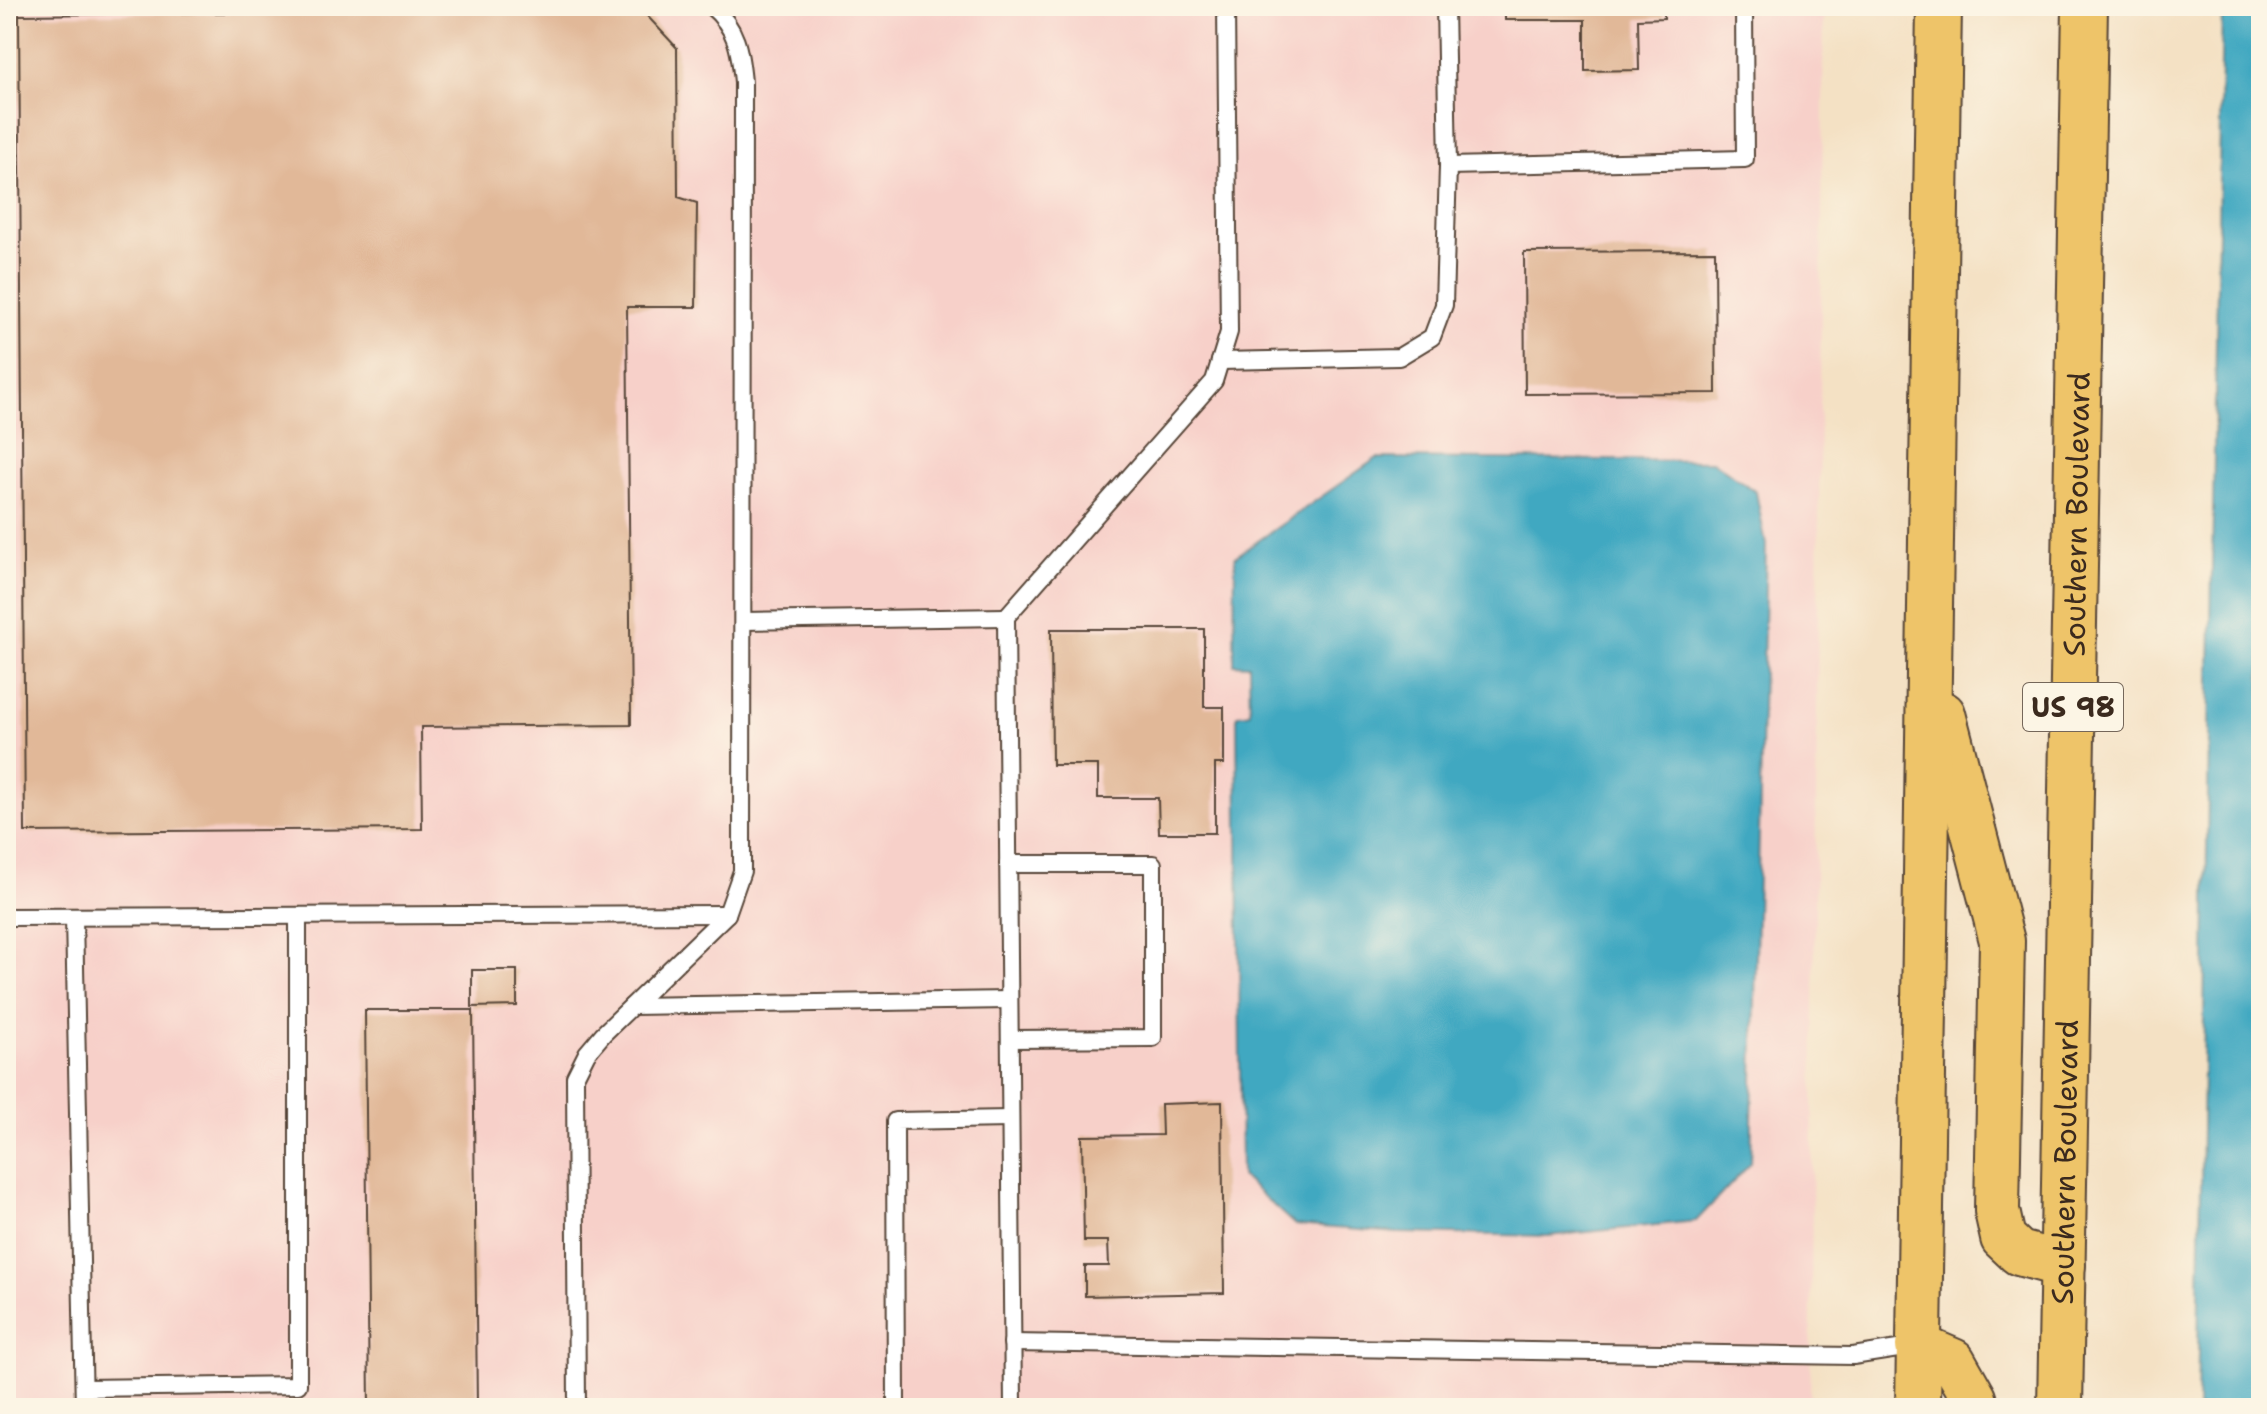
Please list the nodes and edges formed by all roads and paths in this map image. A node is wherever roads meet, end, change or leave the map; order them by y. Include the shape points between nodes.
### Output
1 (711, 6) edge
2 (1226, 6) edge
3 (1445, 6) edge
4 (1744, 6) edge
5 (1939, 6) edge
6 (2085, 6) edge
7 (1448, 166) junction
8 (1220, 361) junction
9 (1006, 617) junction
10 (743, 621) junction
11 (1929, 657) junction
12 (1008, 864) junction
13 (727, 914) junction
14 (298, 916) junction
15 (6, 917) edge
16 (74, 917) junction
17 (1009, 1000) junction
18 (632, 1006) junction
19 (1010, 1039) junction
20 (1010, 1119) junction
21 (2063, 1265) junction
22 (1012, 1343) junction
23 (1918, 1346) junction
24 (84, 1388) junction
25 (84, 1408) edge
26 (577, 1408) edge
27 (896, 1408) edge
28 (1013, 1408) edge
29 (1918, 1408) edge
30 (1977, 1408) edge
31 (2060, 1408) edge

1 - 10 lane via 724,17 739,48 743,82
2 - 8 lane via 1229,332
3 - 7 lane
4 - 7 lane via 1745,159
5 - 11 highway
6 - 21 highway, Southern Boulevard / US 98
7 - 8 lane via 1444,305 1432,337 1399,357
8 - 9 lane via 1214,381
9 - 10 lane
9 - 12 lane
10 - 13 lane via 742,871
11 - 21 highway via 2002,941 1997,1211 2003,1238 2019,1253
11 - 23 highway
12 - 17 lane
12 - 19 lane via 1153,864 1153,1038
13 - 14 lane
13 - 18 lane
14 - 16 lane
14 - 24 lane via 298,1385
15 - 16 lane
16 - 24 lane
17 - 18 lane
17 - 19 lane
18 - 26 lane via 587,1053 575,1077
19 - 20 lane
20 - 22 lane
20 - 27 lane via 895,1121
21 - 31 highway, Southern Boulevard / US 98
22 - 23 lane via 1853,1356
22 - 28 lane
23 - 29 highway
23 - 30 highway via 1953,1361
24 - 25 lane

